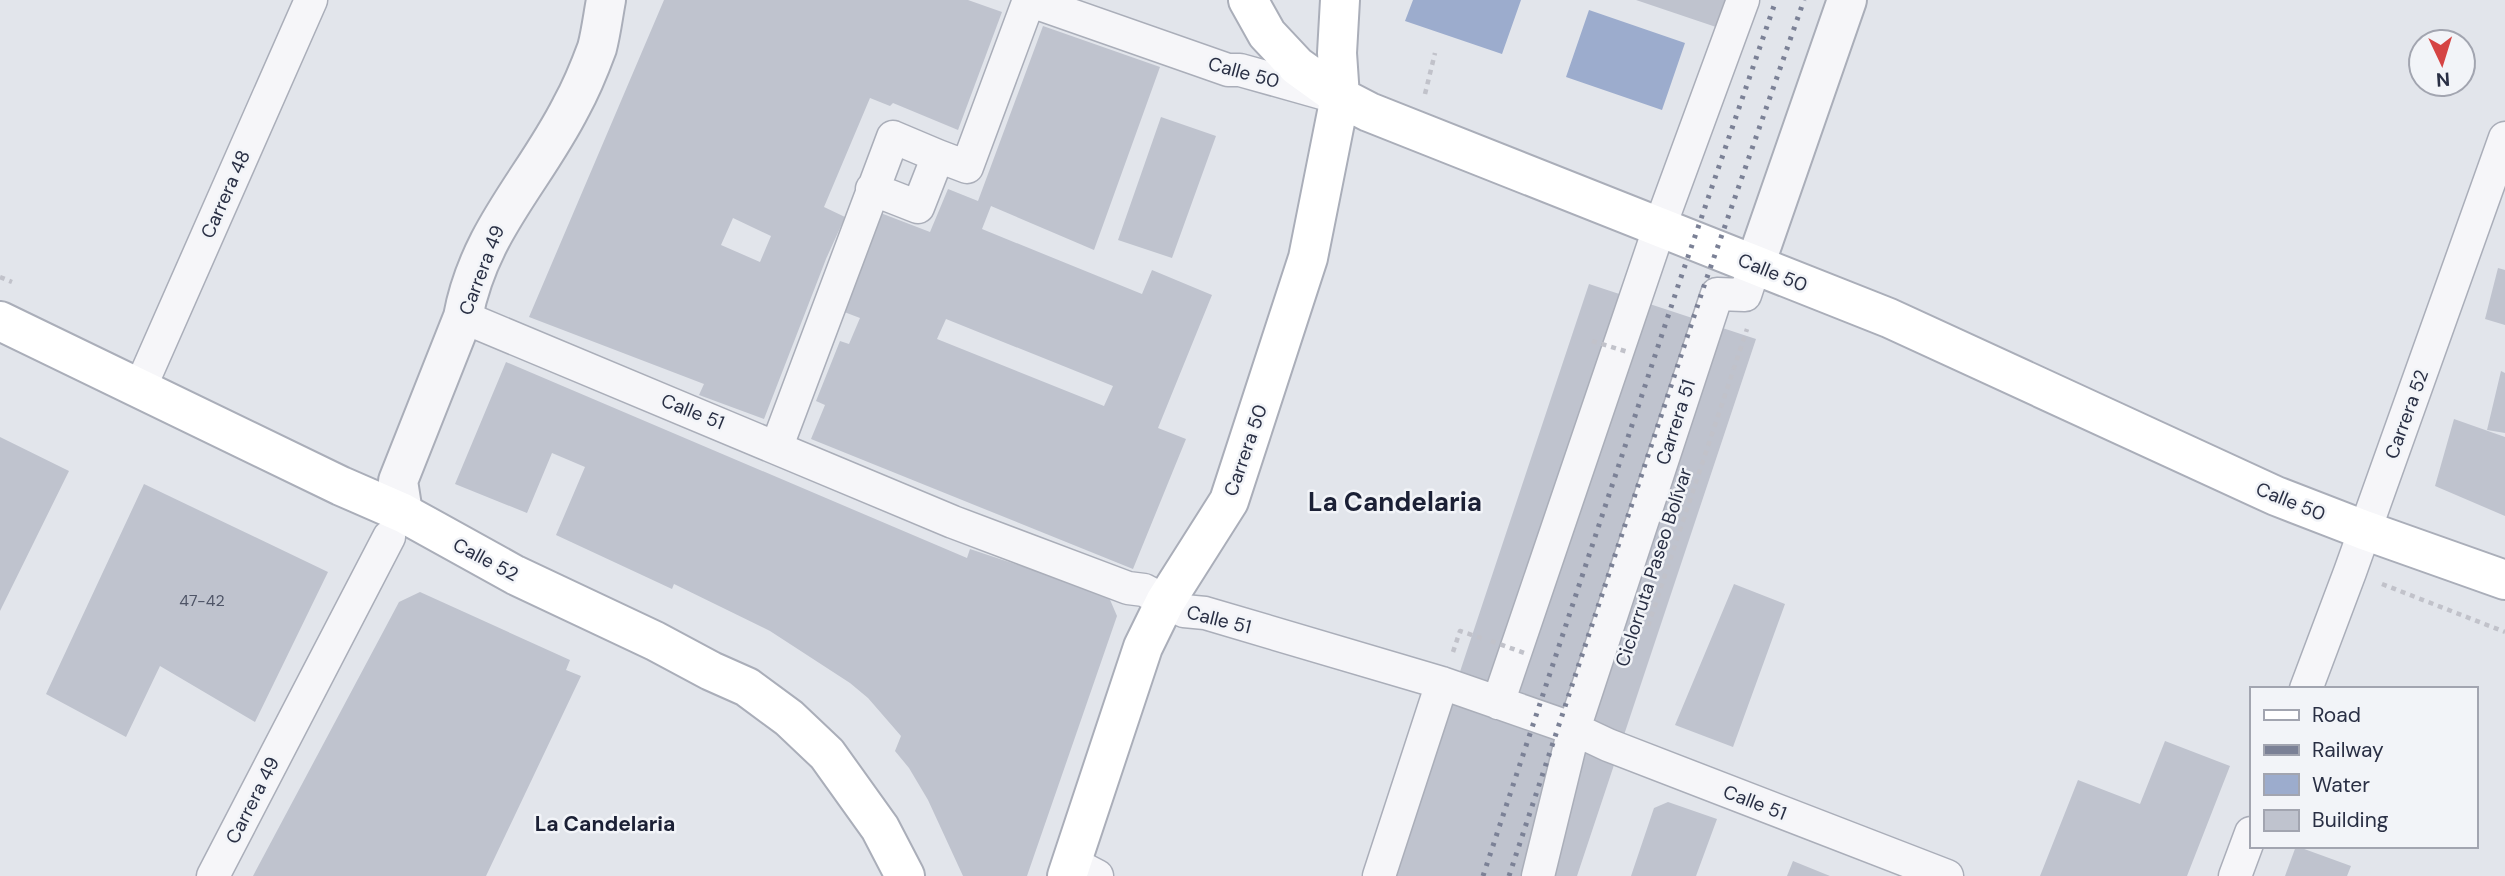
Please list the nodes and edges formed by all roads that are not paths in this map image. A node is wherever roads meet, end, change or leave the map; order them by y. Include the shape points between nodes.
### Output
1 (311, 0) edge
2 (606, 0) edge
3 (1028, 0) edge
4 (1248, 0) edge
5 (1340, 0) edge
6 (1743, 0) edge
7 (1847, 0) edge
8 (1340, 97) junction
9 (2505, 138) edge
10 (939, 156) junction
11 (872, 189) junction
12 (1660, 226) junction
13 (1771, 272) junction
14 (463, 317) junction
15 (0, 321) edge
16 (140, 388) junction
17 (776, 446) junction
18 (396, 525) junction
19 (2364, 530) junction
20 (2505, 580) edge
21 (1165, 602) junction
22 (1442, 683) junction
23 (2307, 687) edge
24 (1498, 704) junction
25 (1574, 729) junction
26 (2250, 836) edge
27 (1079, 872) edge
28 (213, 876) edge
29 (905, 876) edge
30 (1379, 876) edge
31 (1538, 876) edge
32 (1947, 876) edge
33 (2235, 876) edge

1 - 16 street, Carrera 48
2 - 14 street, Carrera 49 via 597,47 571,107 490,238
3 - 8 street, Calle 50 via 1228,70
3 - 10 street via 967,167
4 - 8 main road via 1267,34 1297,66
5 - 8 main road, Carrera 50
6 - 12 street
7 - 13 street, Carrera 51
8 - 12 main road, Calle 50
8 - 21 main road, Carrera 50 via 1308,257 1238,476 1229,501
9 - 19 street, Carrera 52
10 - 11 street via 918,206
10 - 11 street via 893,137
11 - 17 street
12 - 13 main road, Calle 50
12 - 24 street
13 - 19 main road, Calle 50 via 1889,318 2276,496
13 - 25 street, Carrera 51 via 1745,295 1717,293
14 - 17 street, Calle 51
14 - 18 street, Carrera 49 via 398,481
15 - 16 main road, Calle 52
16 - 18 main road, Calle 52 via 341,486
17 - 21 street, Calle 51 via 953,522
18 - 28 street, Carrera 49
18 - 29 main road, Calle 52 via 515,575 757,695 827,754 880,828
19 - 20 main road, Calle 50
19 - 23 street, Carrera 52
21 - 22 street, Calle 51
21 - 27 main road, Carrera 50 via 1143,647
22 - 24 street, Calle 51
22 - 30 street
24 - 25 street, Calle 51
25 - 31 street, Carrera 51
25 - 32 street, Calle 51
26 - 33 street

